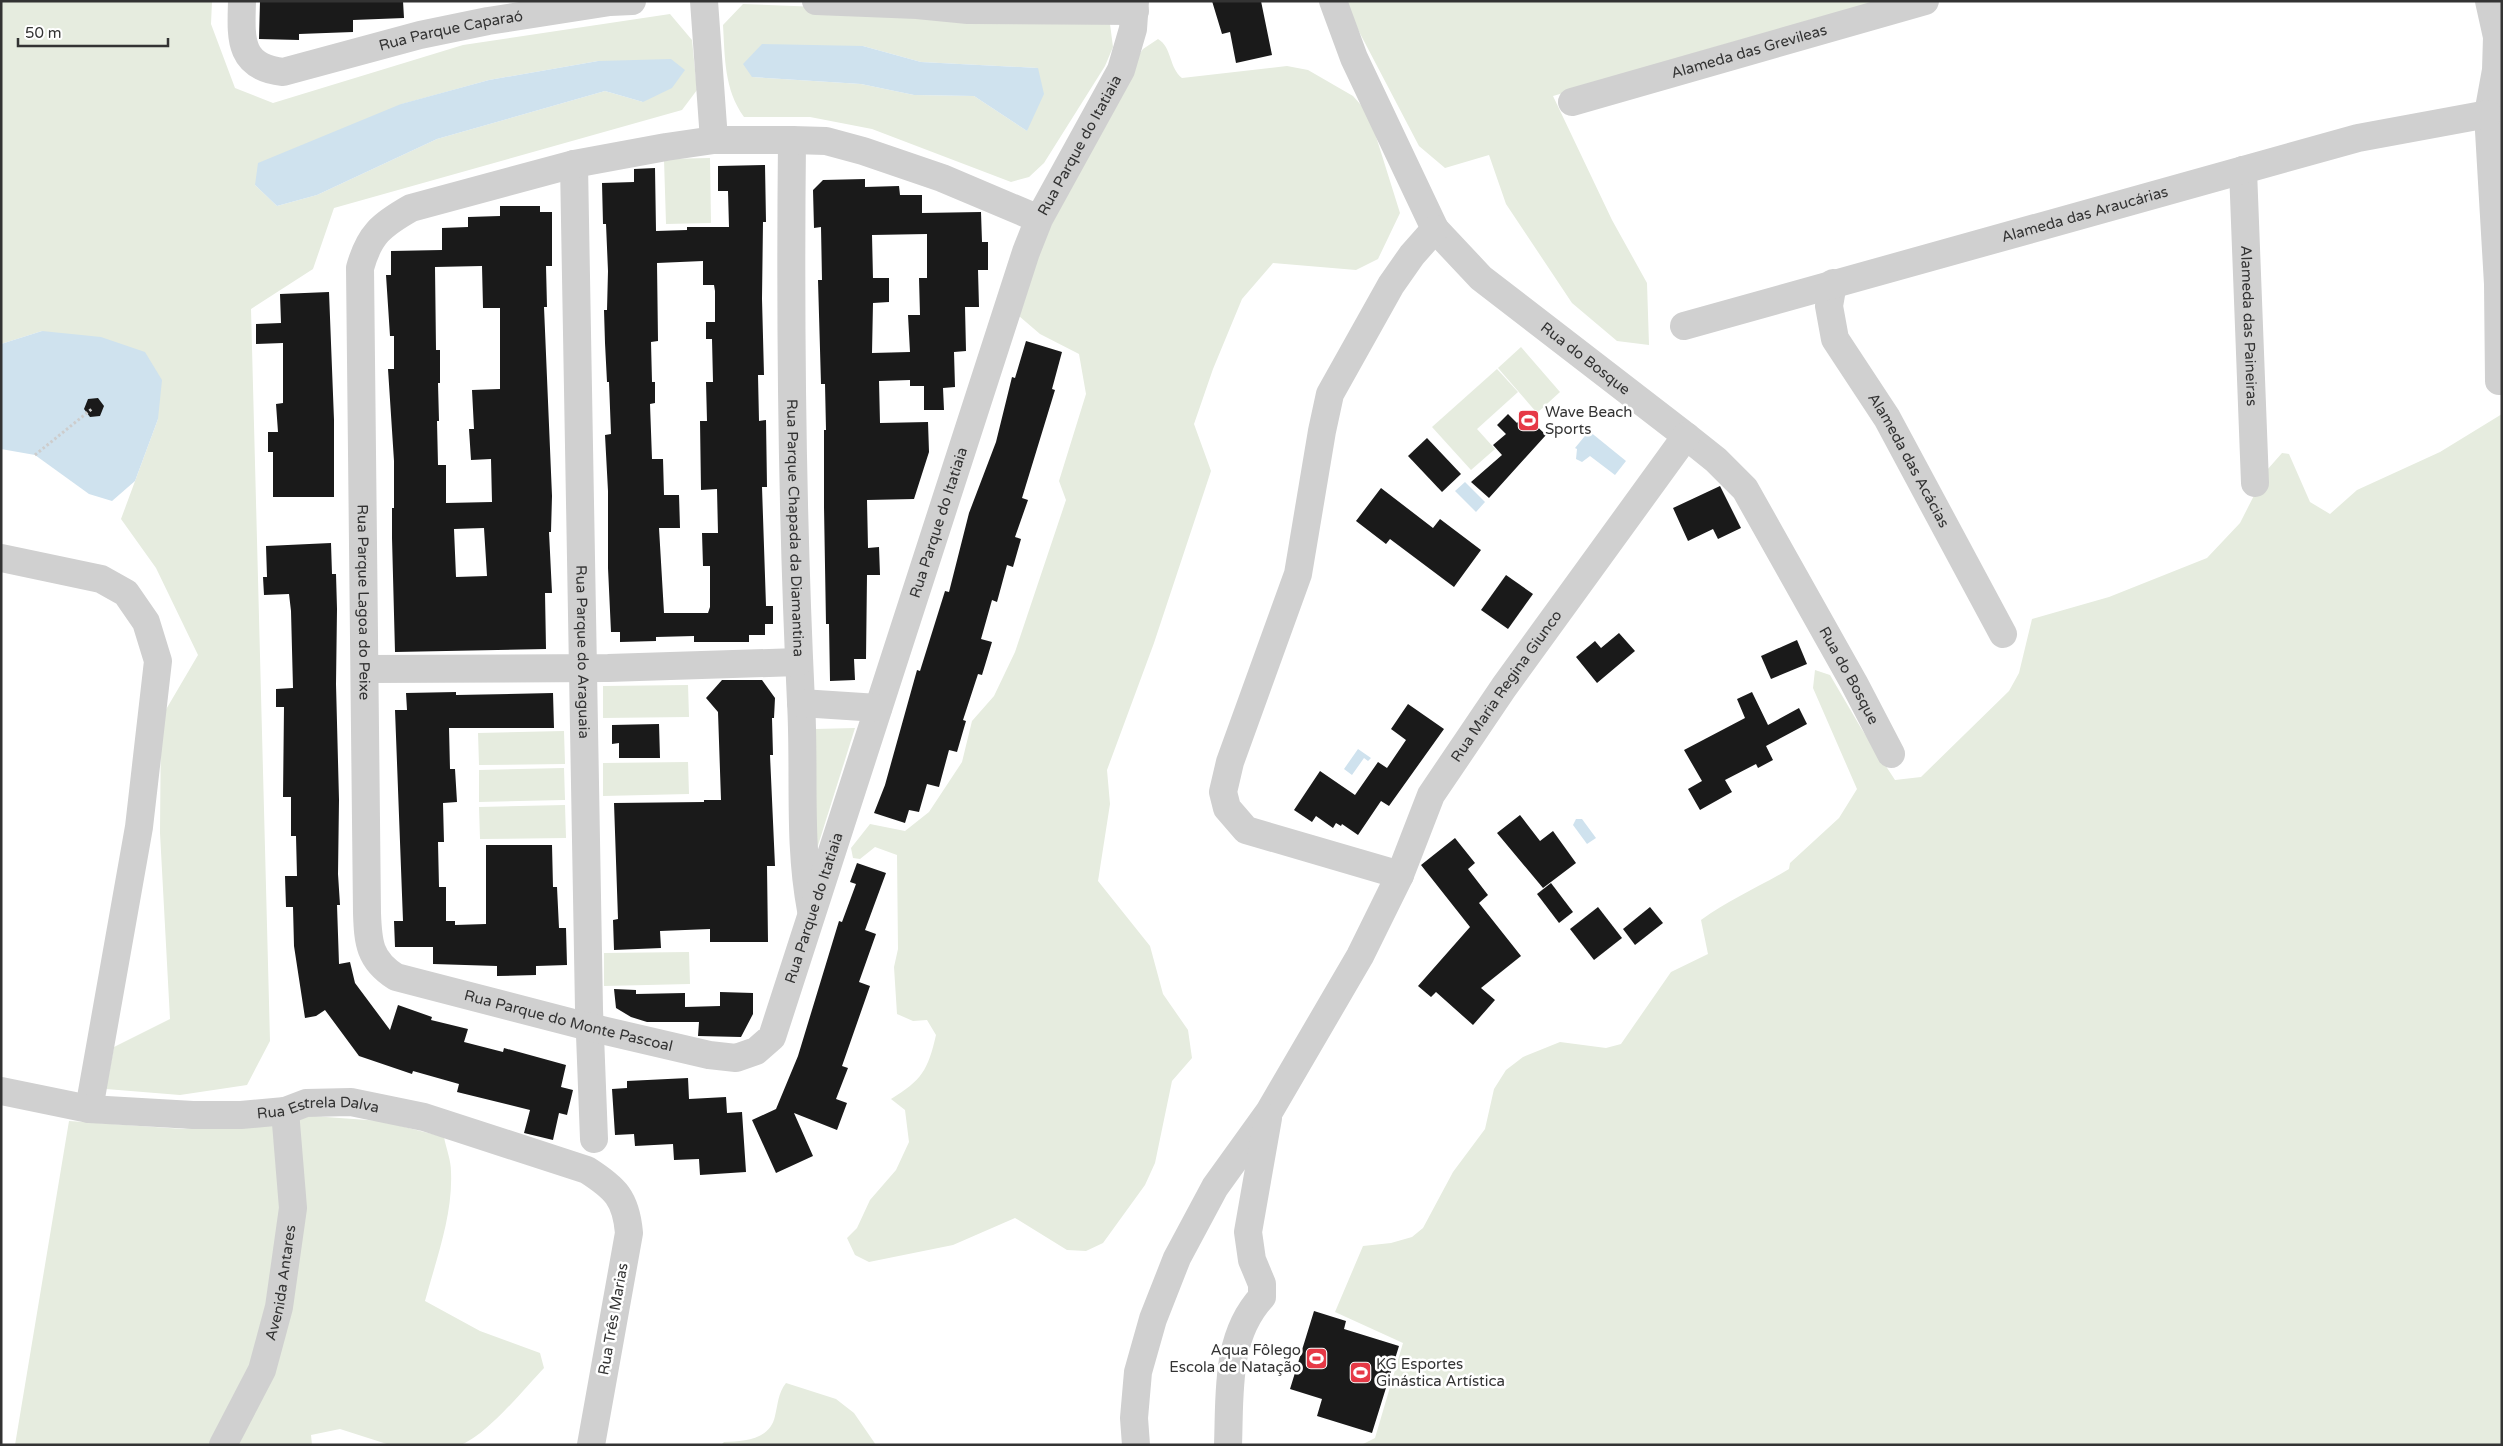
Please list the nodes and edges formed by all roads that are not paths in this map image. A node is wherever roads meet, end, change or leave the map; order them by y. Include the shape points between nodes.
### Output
1 (242, 1) edge
2 (632, 1) edge
3 (704, 1) edge
4 (816, 1) edge
5 (1333, 1) edge
6 (1925, 1) edge
7 (2489, 1) edge
8 (917, 3) edge
9 (1135, 6) edge
10 (487, 11) edge
11 (1572, 102) dead end
12 (2488, 114) junction
13 (714, 140) junction
14 (792, 140) junction
15 (574, 164) junction
16 (2244, 170) junction
17 (1039, 218) junction
18 (1435, 229) junction
19 (1833, 283) junction
20 (1684, 326) dead end
21 (2499, 381) dead end
22 (1686, 436) junction
23 (2255, 482) dead end
24 (1, 558) edge
25 (2003, 634) dead end
26 (798, 662) junction
27 (583, 667) junction
28 (365, 669) junction
29 (801, 703) junction
30 (878, 708) junction
31 (1890, 754) dead end
32 (1400, 875) junction
33 (812, 914) junction
34 (383, 968) joint
35 (589, 1027) junction
36 (756, 1051) joint
37 (1, 1092) edge
38 (89, 1108) junction
39 (285, 1111) junction
40 (1269, 1112) junction
41 (594, 1139) dead end
42 (618, 1195) joint
43 (1134, 1418) junction
44 (223, 1445) edge
45 (591, 1445) edge
46 (1136, 1445) edge
47 (1153, 1445) edge
48 (1228, 1445) edge

1 - 10 street, Rua Parque Caparaó via 241,38 247,54 256,64 283,72 420,36
2 - 10 street, Rua Parque Caparaó
3 - 13 street
4 - 8 street
5 - 18 street, Rua do Bosque via 1354,58
6 - 11 street, Alameda das Grevileas
7 - 12 street via 2497,36 2496,70
8 - 9 street via 968,10
9 - 17 street, Rua Parque do Itatiaia via 1128,54 1121,70
12 - 16 street, Alameda das Araucárias via 2358,138
12 - 21 street via 2498,284
13 - 14 street
13 - 15 street
14 - 17 street via 826,141 863,151 942,178
14 - 26 street, Rua Parque Chapada da Diamantina
15 - 27 street, Rua Parque do Araguaia
15 - 28 street, Rua Parque Lagoa do Peixe via 410,208 372,236 360,268
16 - 19 street, Alameda das Araucárias
16 - 23 street, Alameda das Paineiras
17 - 30 street, Rua Parque do Itatiaia
18 - 22 street, Rua do Bosque via 1481,278
18 - 32 street via 1391,285 1330,394 1298,574 1222,792 1227,808 1246,830
19 - 20 street, Alameda das Araucárias
19 - 25 street, Alameda das Acácias via 1829,306 1835,340 1886,418
22 - 31 street, Rua do Bosque via 1716,460 1744,489 1854,683
22 - 32 street, Rua Maria Regina Giunco via 1466,740 1431,795
24 - 38 street via 101,579 126,593 146,622 158,662 139,827
26 - 27 street
26 - 29 street, Rua Parque Chapada da Diamantina
27 - 28 street
27 - 35 street, Rua Parque do Araguaia
28 - 34 street, Rua Parque Lagoa do Peixe via 368,936 372,954
29 - 30 street
29 - 33 street, Rua Parque Chapada da Diamantina via 804,856
30 - 33 street, Rua Parque do Itatiaia
32 - 40 street, Rua Maria Regina Giunco via 1360,956
33 - 36 street, Rua Parque do Itatiaia via 772,1038
34 - 35 street, Rua Parque do Monte Pascoal via 396,977
35 - 36 street, Rua Parque do Monte Pascoal via 736,1058
35 - 41 street, Rua Parque do Araguaia
37 - 38 street, Rua Estrela Dalva
38 - 39 street, Rua Estrela Dalva via 241,1116
39 - 42 street, Rua Estrela Dalva via 306,1102 351,1102 424,1117 587,1170
39 - 44 street, Avenida Antares via 293,1208 279,1307 262,1370
40 - 43 street via 1215,1187 1177,1258 1153,1319 1138,1372
40 - 48 street via 1248,1232 1252,1260 1262,1284 1262,1297 1250,1310 1236,1340 1231,1371
42 - 45 street, Rua Três Marias via 627,1212 629,1233
43 - 46 street
43 - 47 street

